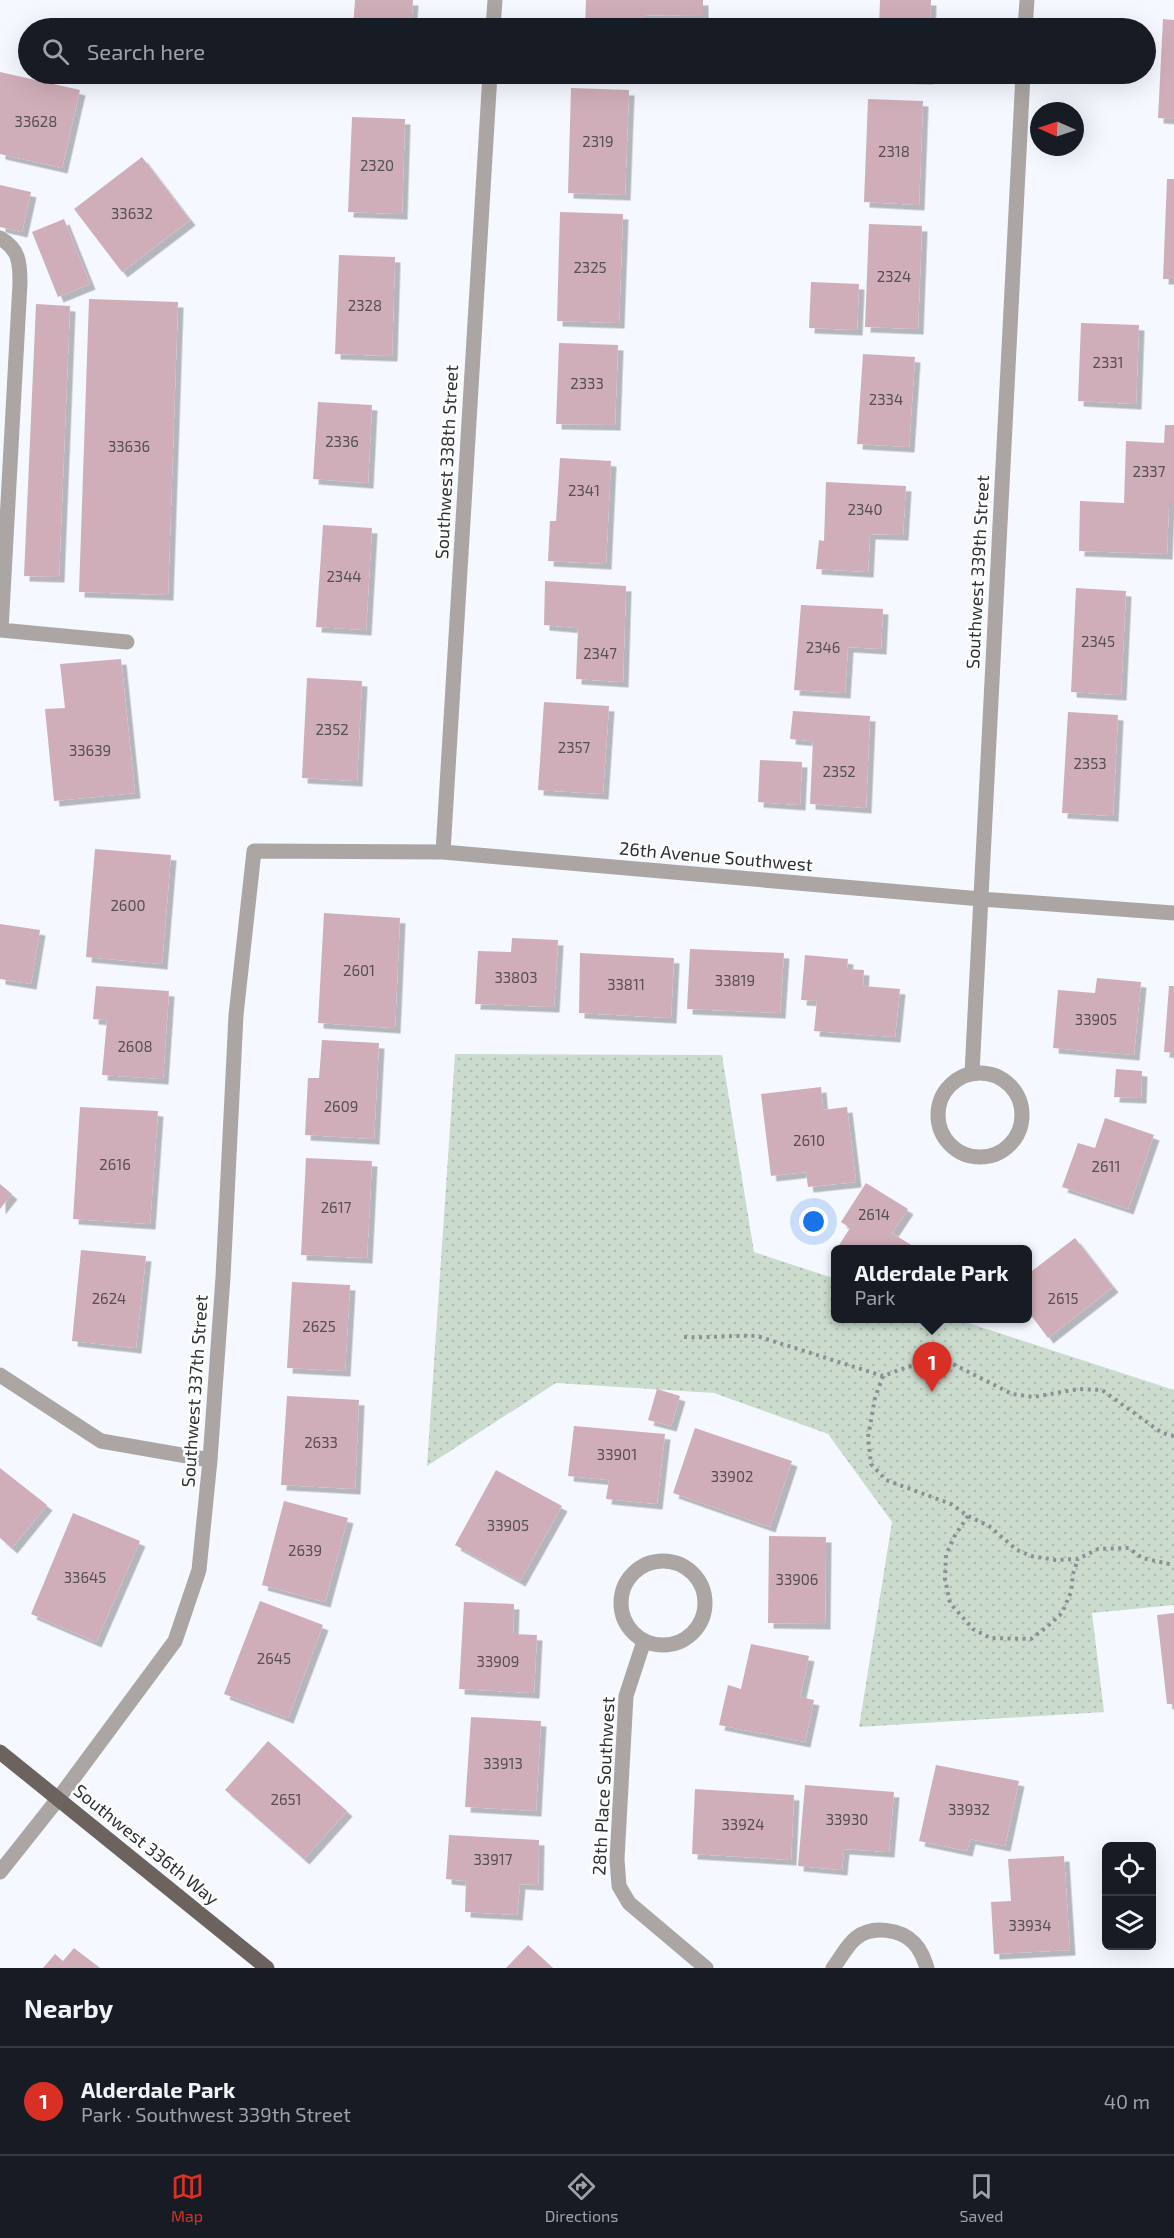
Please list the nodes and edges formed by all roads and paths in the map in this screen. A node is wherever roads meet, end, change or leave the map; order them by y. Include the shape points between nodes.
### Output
1 (495, 0) edge
2 (1027, 0) edge
3 (494, 18) edge
4 (1026, 18) edge
5 (489, 84) edge
6 (1022, 84) edge
7 (0, 238) edge
8 (0, 630) edge
9 (127, 642) dead end
10 (254, 851) joint
11 (443, 852) junction
12 (981, 899) junction
13 (1174, 913) edge
14 (972, 1073) junction
15 (684, 1337) dead end
16 (0, 1375) edge
17 (883, 1376) junction
18 (1174, 1436) edge
19 (210, 1460) junction
20 (968, 1516) junction
21 (1078, 1559) junction
22 (1174, 1565) edge
23 (644, 1641) junction
24 (0, 1752) edge
25 (58, 1799) junction
26 (0, 1872) edge
27 (267, 1968) edge
28 (706, 1968) edge
29 (833, 1968) edge
30 (927, 1968) edge

1 - 3 street
2 - 4 street
5 - 11 street, Southwest 338th Street
6 - 12 street, Southwest 339th Street
7 - 8 street via 15,249 20,265
8 - 9 street
10 - 11 street, 26th Avenue Southwest
10 - 19 street, Southwest 337th Street via 236,1016 224,1277
11 - 12 street, 26th Avenue Southwest
12 - 13 street, 26th Avenue Southwest
12 - 14 street, Southwest 339th Street
14 - 14 street via 947,1087 940,1100 940,1129 958,1151 986,1157 1014,1139 1022,1121 1022,1107 1009,1084 998,1076
15 - 17 path via 757,1336
16 - 19 street via 101,1441
17 - 18 path via 907,1366 954,1364 1012,1394 1034,1397 1078,1389 1102,1390 1162,1433
17 - 20 path via 868,1437 871,1464 886,1480 951,1504
19 - 25 street, Southwest 337th Street via 199,1570 175,1641
20 - 21 path via 1031,1556
20 - 21 path via 946,1554 945,1579 950,1603 973,1629 990,1638 1031,1639 1048,1626 1062,1613
21 - 22 path via 1098,1549 1129,1548 1142,1558
23 - 23 street via 625,1623 621,1610 625,1583 644,1565 657,1561 682,1565 702,1587 703,1616 686,1639 658,1645
23 - 28 street, 28th Place Southwest via 626,1696 617,1859 620,1886 629,1903
24 - 25 main road, Southwest 336th Way
25 - 26 street, Southwest 337th Street
25 - 27 main road, Southwest 336th Way
29 - 30 street via 857,1937 886,1930 914,1942

